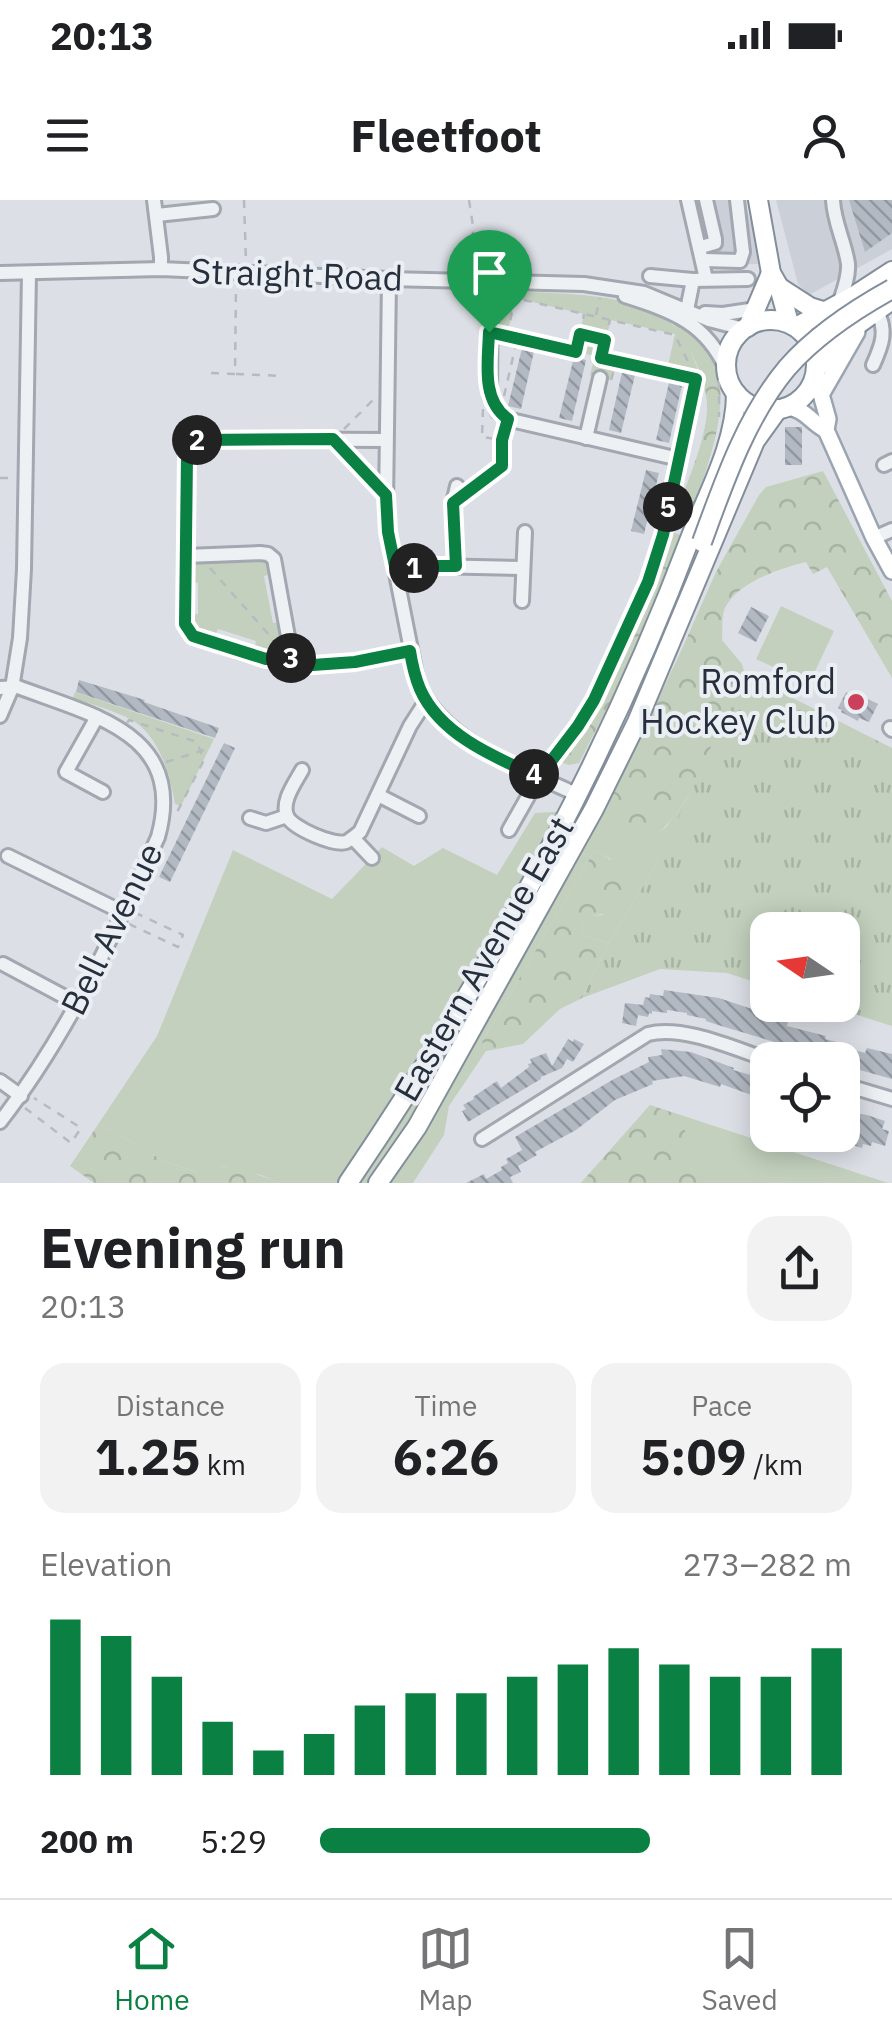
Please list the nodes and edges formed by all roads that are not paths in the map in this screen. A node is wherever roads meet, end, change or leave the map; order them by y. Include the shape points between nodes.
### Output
1 (154, 200) edge
2 (688, 200) edge
3 (706, 200) edge
4 (736, 200) edge
5 (758, 200) edge
6 (833, 200) edge
7 (213, 210) dead end
8 (157, 215) junction
9 (702, 254) junction
10 (161, 270) junction
11 (892, 272) edge
12 (0, 273) edge
13 (28, 273) junction
14 (650, 276) dead end
15 (390, 279) junction
16 (748, 279) dead end
17 (700, 280) junction
18 (776, 280) junction
19 (491, 282) junction
20 (892, 289) edge
21 (597, 291) junction
22 (884, 305) edge
23 (831, 308) junction
24 (756, 309) junction
25 (688, 310) junction
26 (792, 326) junction
27 (746, 328) junction
28 (873, 365) dead end
29 (816, 370) junction
30 (727, 372) junction
31 (600, 378) dead end
32 (696, 379) road end
33 (736, 393) junction
34 (822, 393) junction
35 (782, 408) junction
36 (826, 430) junction
37 (586, 438) junction
38 (386, 440) junction
39 (679, 459) junction
40 (457, 486) dead end
41 (892, 530) edge
42 (525, 532) dead end
43 (874, 538) junction
44 (702, 542) junction
45 (193, 555) junction
46 (456, 566) junction
47 (523, 568) junction
48 (396, 571) junction
49 (892, 572) edge
50 (522, 601) dead end
51 (676, 633) junction
52 (648, 646) junction
53 (6, 688) edge
54 (426, 701) junction
55 (0, 716) edge
56 (97, 717) junction
57 (302, 770) dead end
58 (539, 777) junction
59 (103, 792) dead end
60 (378, 795) junction
61 (578, 796) junction
62 (287, 816) junction
63 (419, 816) dead end
64 (250, 818) dead end
65 (509, 830) dead end
66 (354, 838) junction
67 (8, 856) dead end
68 (372, 858) dead end
69 (122, 913) junction
70 (3, 964) dead end
71 (78, 1004) junction
72 (750, 1054) edge
73 (0, 1081) edge
74 (860, 1089) edge
75 (20, 1096) junction
76 (892, 1099) edge
77 (0, 1122) edge
78 (482, 1139) dead end
79 (348, 1183) edge
80 (378, 1183) edge

1 - 8 street
2 - 9 street
3 - 9 street via 716,239
4 - 9 street via 740,261
5 - 18 highway
6 - 23 street via 848,265 846,284
7 - 8 street
8 - 10 street
9 - 17 street
10 - 13 street, Straight Road
10 - 15 street, Straight Road
11 - 23 highway
12 - 13 street, Straight Road
13 - 53 street via 21,621
14 - 17 street
15 - 19 street, Straight Road
15 - 38 street
16 - 17 street
17 - 25 street
18 - 23 highway via 810,307
18 - 24 highway
18 - 26 highway
19 - 21 street, Straight Road
19 - 37 street via 490,396 504,416
20 - 44 highway, bridge via 844,318 789,366 752,420
21 - 25 street, Straight Road via 644,292
21 - 30 street, Straight Road via 692,325 714,344
22 - 28 street via 884,336
22 - 29 highway via 852,328
22 - 34 main road via 853,337
23 - 26 highway
24 - 25 street
24 - 27 highway
25 - 27 street, Straight Road
26 - 27 highway via 770,320
26 - 29 highway via 812,347
27 - 30 highway via 730,348
29 - 34 main road
29 - 35 highway via 808,390
30 - 33 highway
31 - 37 street
32 - 39 street
33 - 35 highway via 759,408
33 - 52 highway, Eastern Avenue East via 731,434
34 - 36 main road
35 - 36 main road via 803,411
35 - 51 highway, Eastern Avenue East via 762,438
36 - 43 main road
37 - 39 street
38 - 45 street via 198,440 187,456
38 - 48 street via 388,532
39 - 58 street via 663,535 637,608 594,700
40 - 46 street
41 - 43 street
42 - 47 street
43 - 49 main road
44 - 51 highway
44 - 52 highway
45 - 45 street via 188,631 266,659 285,652 289,642 274,559 260,553
46 - 47 street
46 - 48 street
47 - 50 street
48 - 54 street
51 - 80 highway, Eastern Avenue East via 594,809 417,1127
52 - 61 highway, Eastern Avenue East
53 - 55 street
53 - 56 street
54 - 58 street via 460,735
54 - 60 street
56 - 59 street via 66,772
56 - 69 street, Bell Avenue via 140,743 163,789 158,837
57 - 62 street via 286,801
58 - 61 street
58 - 65 street
60 - 63 street
60 - 66 street
61 - 79 highway, Eastern Avenue East via 452,1020
62 - 64 street via 266,823
62 - 66 street via 334,842
66 - 68 street
67 - 69 street
69 - 71 street, Bell Avenue
70 - 71 street
71 - 75 street, Bell Avenue
72 - 78 street via 690,1036 648,1034
73 - 75 street
74 - 76 street
75 - 77 street, Bell Avenue

